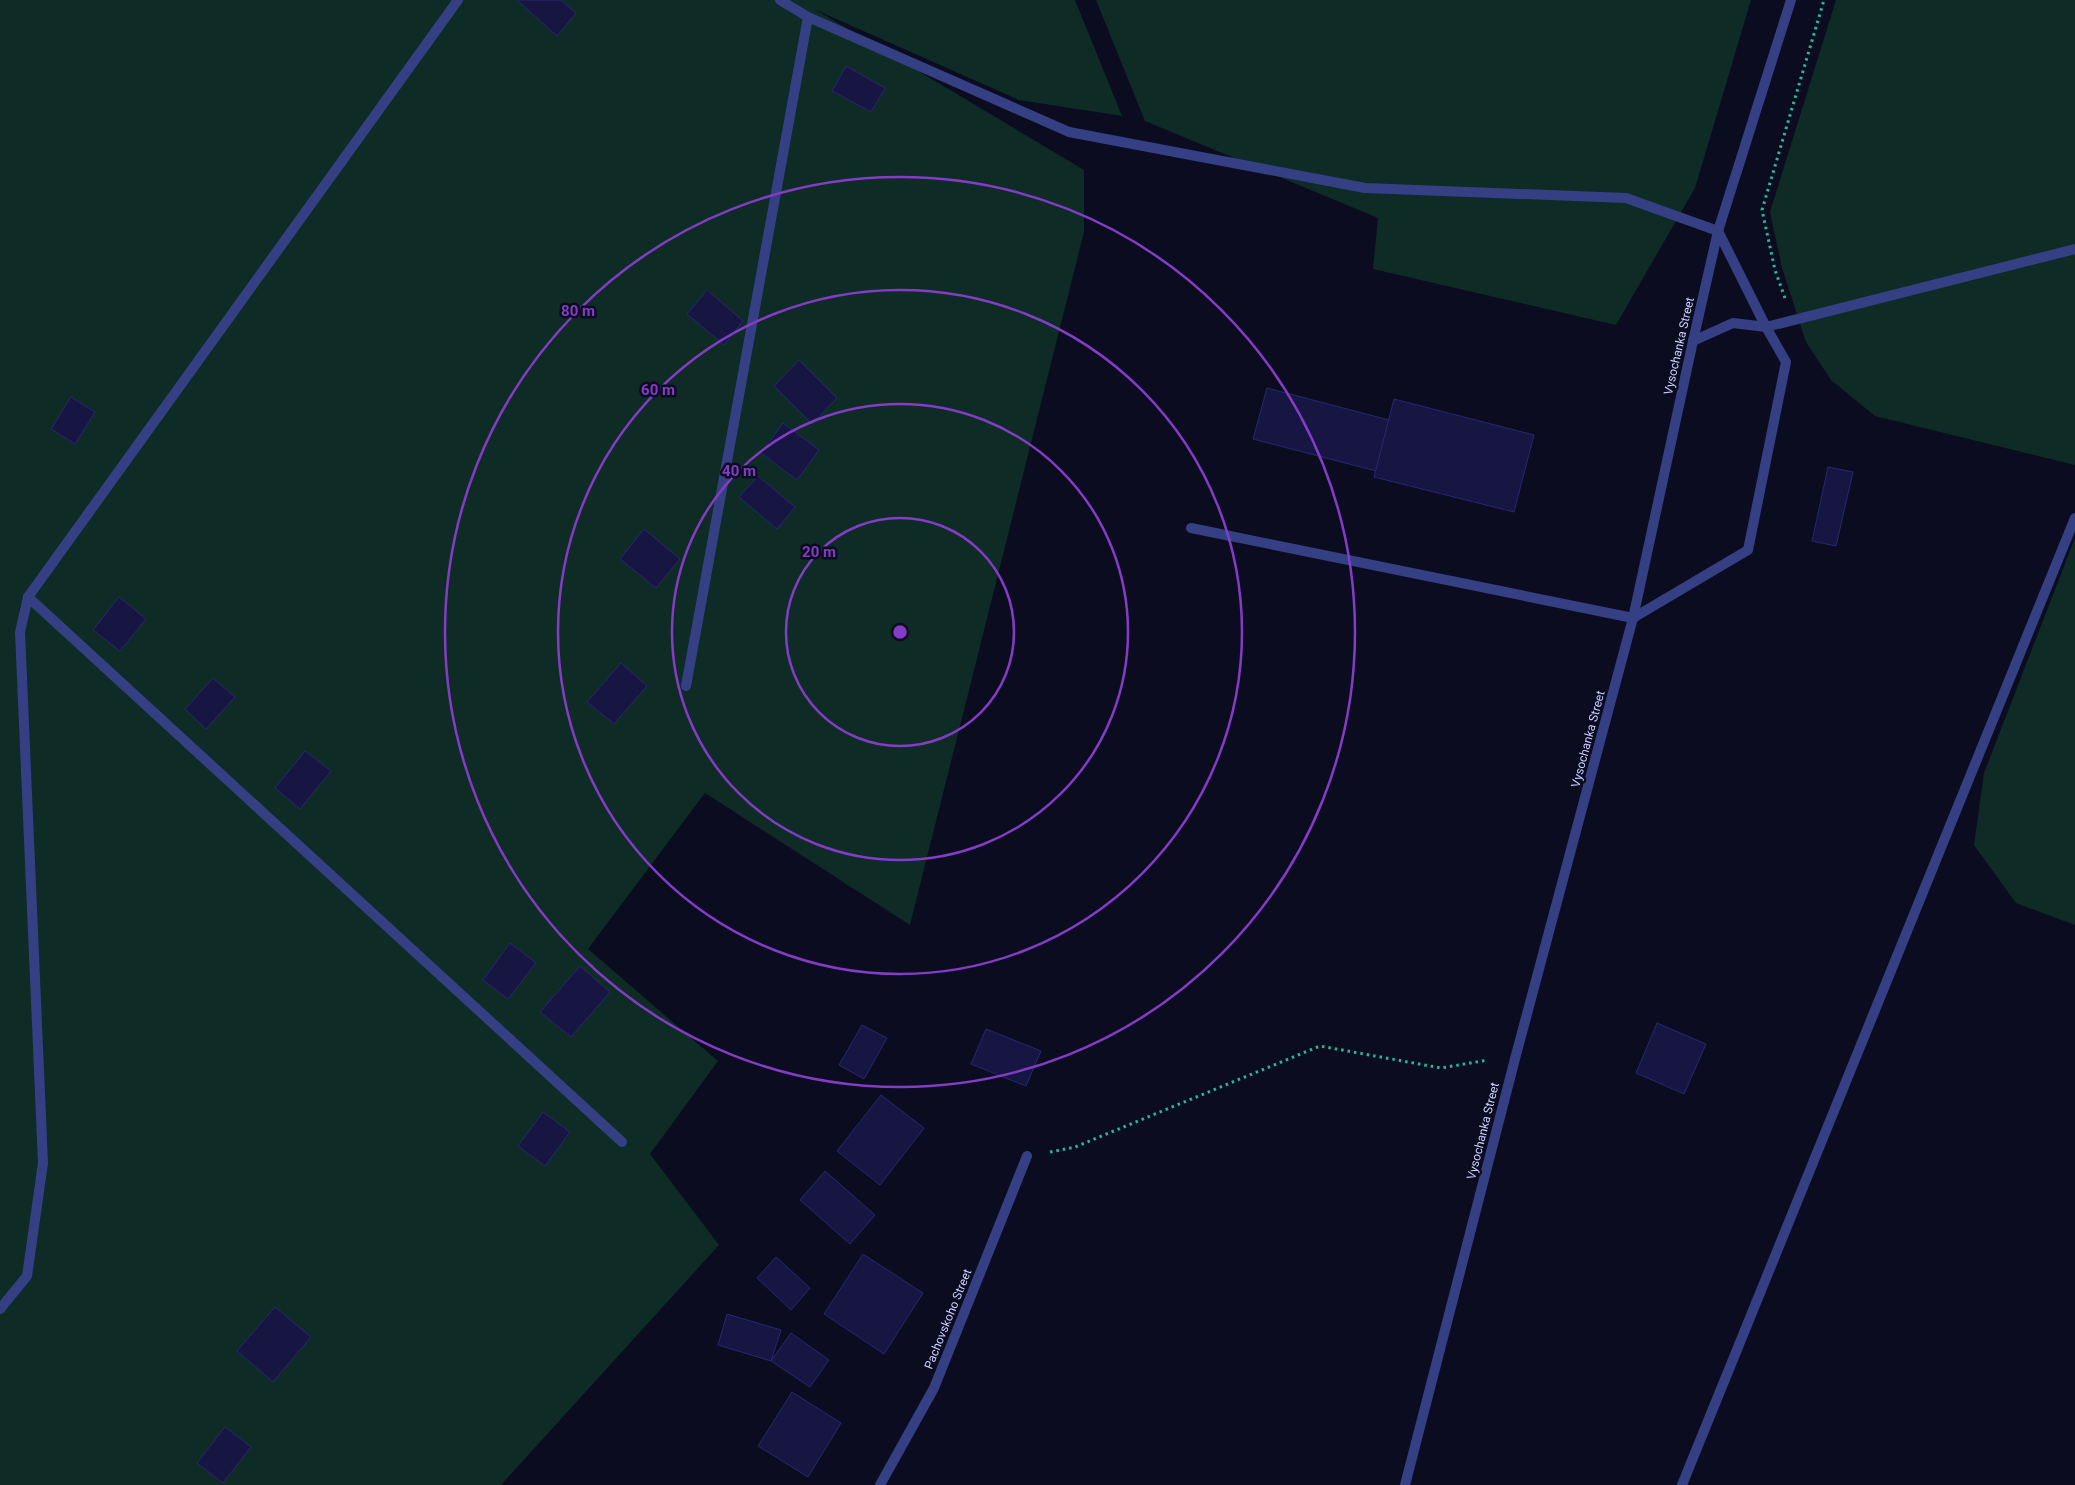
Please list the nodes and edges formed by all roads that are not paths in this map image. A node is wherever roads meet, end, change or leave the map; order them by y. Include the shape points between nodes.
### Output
1 (458, 0) edge
2 (780, 0) edge
3 (1791, 0) edge
4 (808, 17) junction
5 (1718, 231) junction
6 (2075, 249) edge
7 (1766, 327) junction
8 (1693, 341) junction
9 (2075, 518) edge
10 (1191, 528) dead end
11 (28, 597) junction
12 (1633, 618) junction
13 (686, 686) dead end
14 (622, 1142) dead end
15 (1027, 1156) road end
16 (0, 1309) edge
17 (880, 1485) edge
18 (1405, 1485) edge
19 (1682, 1485) edge

1 - 11 street
2 - 4 street
3 - 5 street, Vysochanka Street
4 - 5 street via 1069,132 1365,188 1626,198
4 - 13 street
5 - 7 street
5 - 8 street, Vysochanka Street
6 - 7 street
7 - 8 street via 1733,323
7 - 12 street via 1786,362 1748,550
8 - 12 street, Vysochanka Street
9 - 19 street
10 - 12 street
11 - 14 street
11 - 16 street via 20,632 43,1163 27,1276
12 - 18 street, Vysochanka Street
15 - 17 street, Pachovskoho Street via 934,1388

